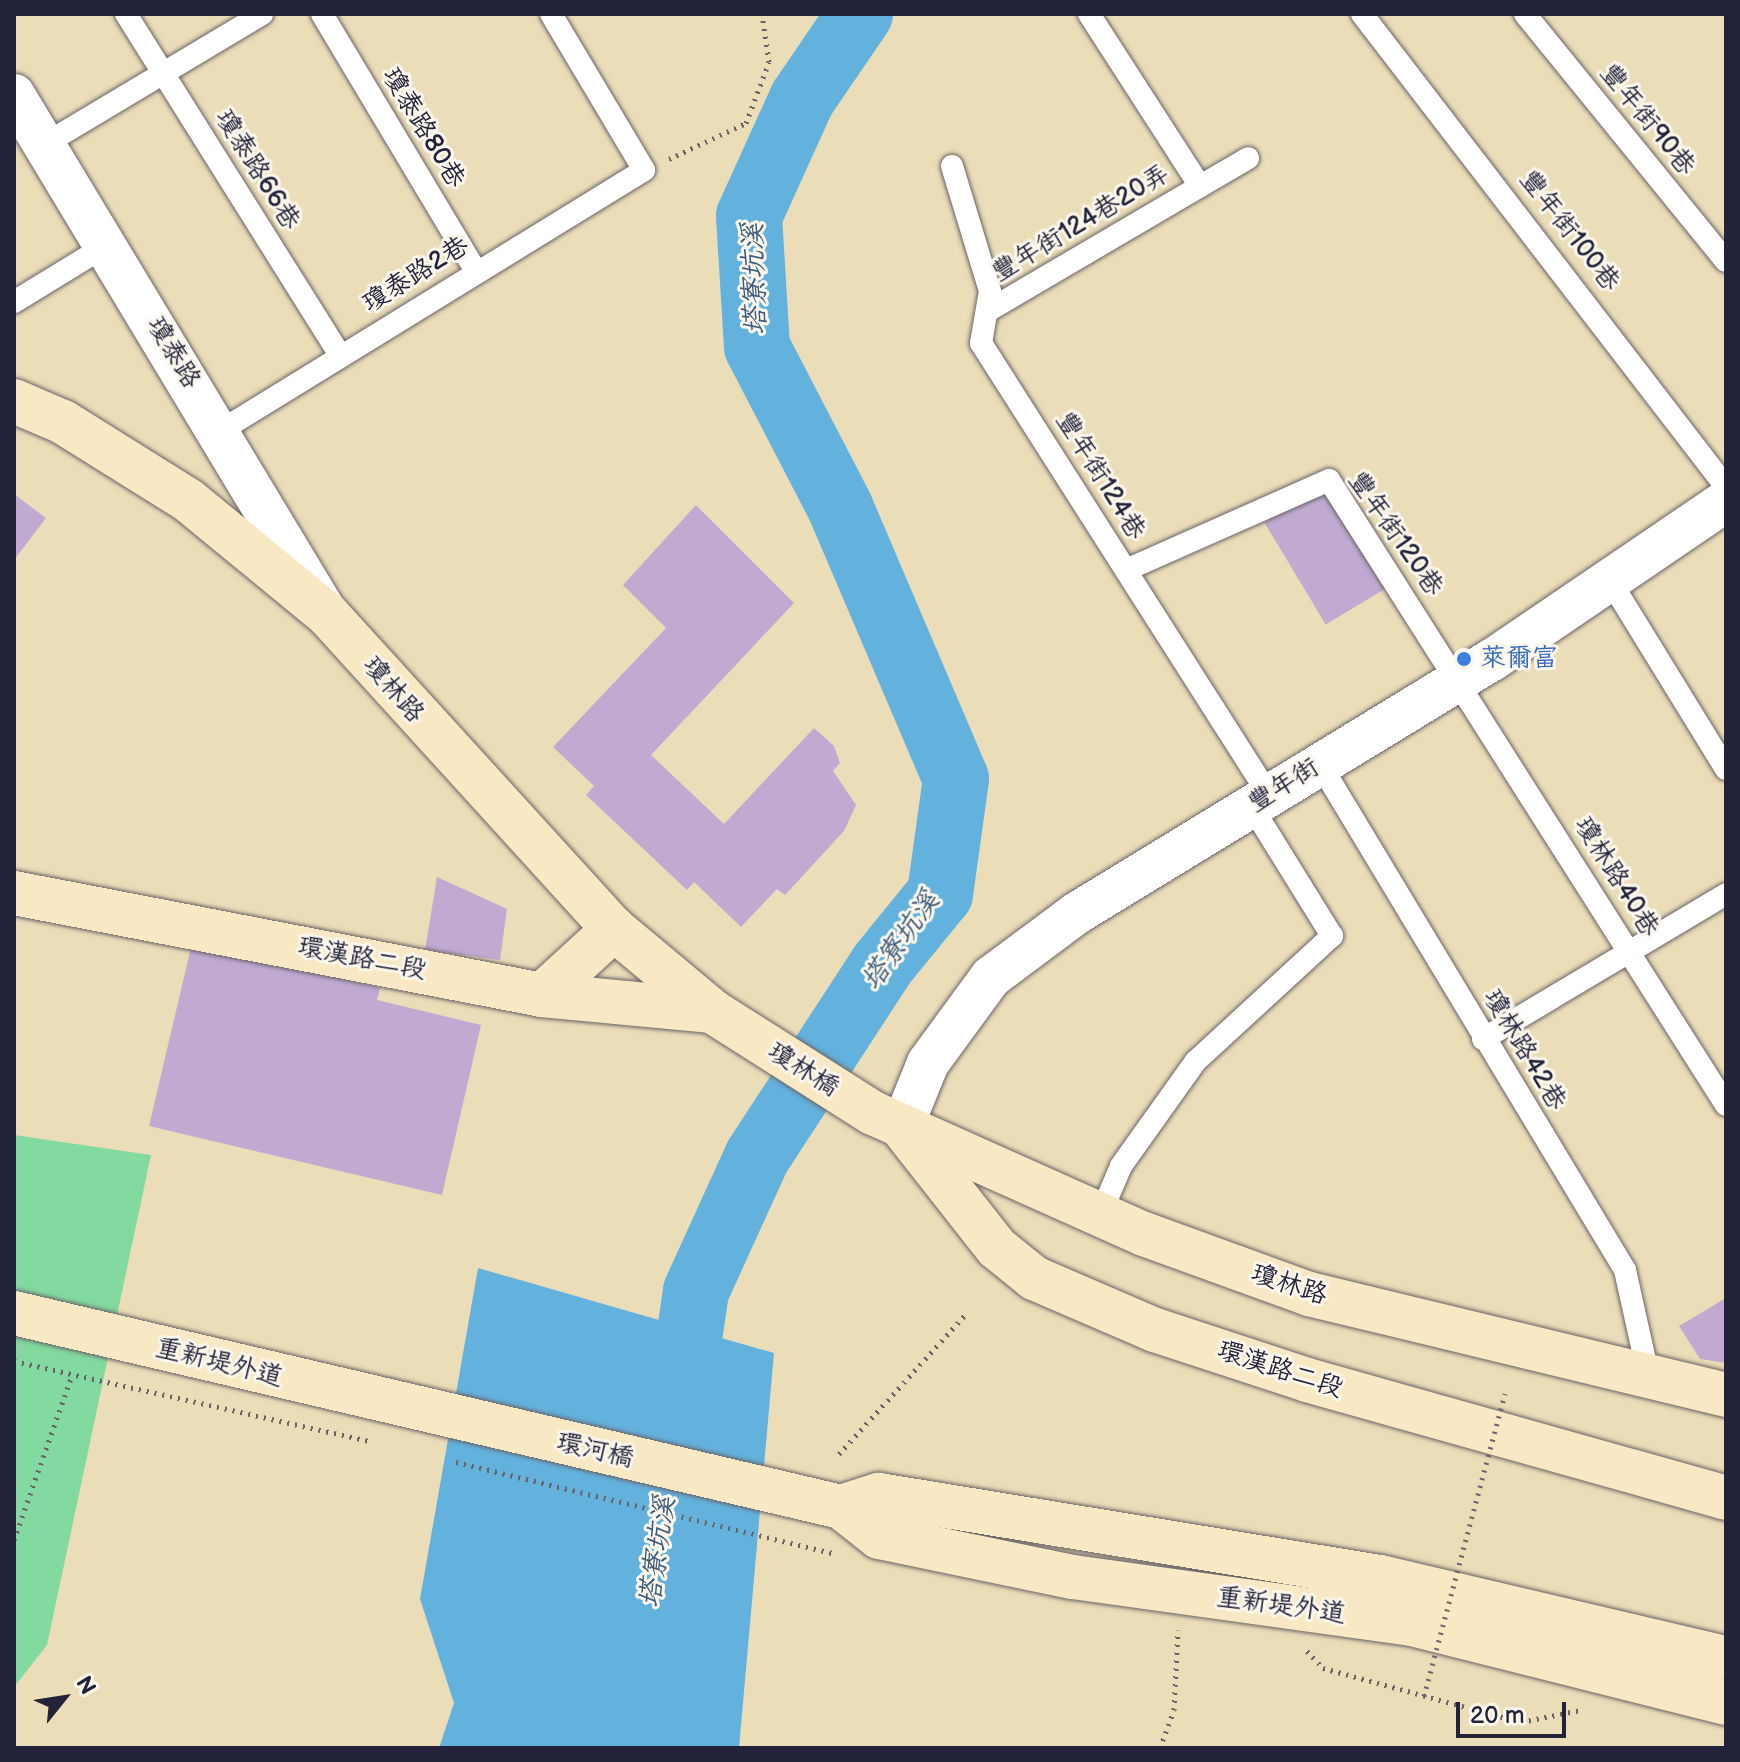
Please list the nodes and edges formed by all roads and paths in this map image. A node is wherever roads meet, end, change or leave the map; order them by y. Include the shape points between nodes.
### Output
1 (126, 14) edge
2 (262, 14) edge
3 (322, 14) edge
4 (551, 14) edge
5 (762, 14) edge
6 (1089, 14) edge
7 (1362, 14) edge
8 (1525, 14) edge
9 (163, 74) junction
10 (14, 95) edge
11 (45, 144) junction
12 (1248, 158) dead end
13 (952, 166) dead end
14 (644, 170) junction
15 (1200, 186) junction
16 (107, 245) junction
17 (1726, 261) edge
18 (475, 270) junction
19 (14, 302) edge
20 (991, 309) junction
21 (340, 355) junction
22 (14, 401) edge
23 (220, 431) junction
24 (1726, 487) edge
25 (1726, 501) edge
26 (1126, 570) junction
27 (1609, 579) junction
28 (327, 614) junction
29 (1459, 680) junction
30 (1320, 764) junction
31 (1726, 769) edge
32 (1260, 801) junction
33 (14, 893) edge
34 (1726, 894) edge
35 (614, 929) junction
36 (1630, 952) junction
37 (542, 995) junction
38 (723, 1019) junction
39 (1483, 1039) junction
40 (1726, 1105) edge
41 (888, 1120) junction
42 (1101, 1213) junction
43 (14, 1313) edge
44 (965, 1315) dead end
45 (14, 1361) edge
46 (72, 1375) junction
47 (1649, 1378) junction
48 (1505, 1394) dead end
49 (1726, 1395) edge
50 (424, 1413) joint
51 (386, 1445) dead end
52 (839, 1454) dead end
53 (446, 1460) dead end
54 (1726, 1498) edge
55 (827, 1504) junction
56 (14, 1540) edge
57 (826, 1552) dead end
58 (1179, 1617) dead end
59 (1726, 1658) edge
60 (1323, 1668) dead end
61 (1424, 1696) junction
62 (1726, 1703) edge
63 (1588, 1708) dead end
64 (1160, 1748) edge

1 - 9 lane, 瓊泰路66巷
2 - 9 lane
3 - 18 lane, 瓊泰路80巷
4 - 14 lane
5 - 14 path via 769,62 746,123
6 - 15 lane, 豐年街124巷20弄
7 - 24 lane, 豐年街100巷
8 - 17 lane, 豐年街90巷
9 - 11 lane
9 - 21 lane, 瓊泰路66巷
10 - 11 street, 瓊泰路
11 - 16 street, 瓊泰路
12 - 15 lane, 豐年街124巷20弄
13 - 20 lane, 豐年街124巷
14 - 18 lane, 瓊泰路2巷
15 - 20 lane, 豐年街124巷20弄
16 - 19 lane
16 - 23 street, 瓊泰路
18 - 21 lane, 瓊泰路2巷
20 - 26 lane, 豐年街124巷 via 981,343
21 - 23 lane, 瓊泰路2巷
22 - 28 street, 瓊林路 via 63,422 188,500
23 - 28 street, 瓊泰路
25 - 27 street, 豐年街
26 - 29 lane, 豐年街120巷 via 1329,480
26 - 32 lane, 豐年街124巷
27 - 29 street, 豐年街
27 - 31 lane
28 - 35 street, 瓊林路
29 - 30 street, 豐年街
29 - 36 lane, 瓊林路40巷
30 - 32 street, 豐年街
30 - 39 lane, 瓊林路42巷
32 - 41 street, 豐年街 via 1077,913 991,977
32 - 42 lane, 豐年街124巷 via 1332,936 1196,1061 1121,1166
33 - 37 street, 環漢路二段
34 - 36 lane
35 - 37 street
35 - 38 street, 瓊林路
36 - 39 lane
36 - 40 lane, 瓊林路40巷
37 - 38 street, 環漢路二段
38 - 41 street, 瓊林橋
39 - 47 lane, 瓊林路42巷 via 1625,1270
41 - 42 street, 瓊林路
41 - 54 street, 環漢路二段 via 997,1248 1034,1278 1155,1330 1307,1380
42 - 47 street, 瓊林路 via 1309,1294
43 - 50 street, 重新堤外道
44 - 52 path
45 - 46 path
46 - 51 path
46 - 56 path
47 - 49 street, 瓊林路
48 - 61 path, bridge
50 - 55 street, 環河橋
53 - 57 path
55 - 59 street, 重新堤外道 via 879,1495 1380,1577
55 - 62 street, 重新堤外道 via 879,1537 1073,1577 1412,1624
58 - 64 path via 1174,1710
60 - 61 path
61 - 63 path via 1521,1722

